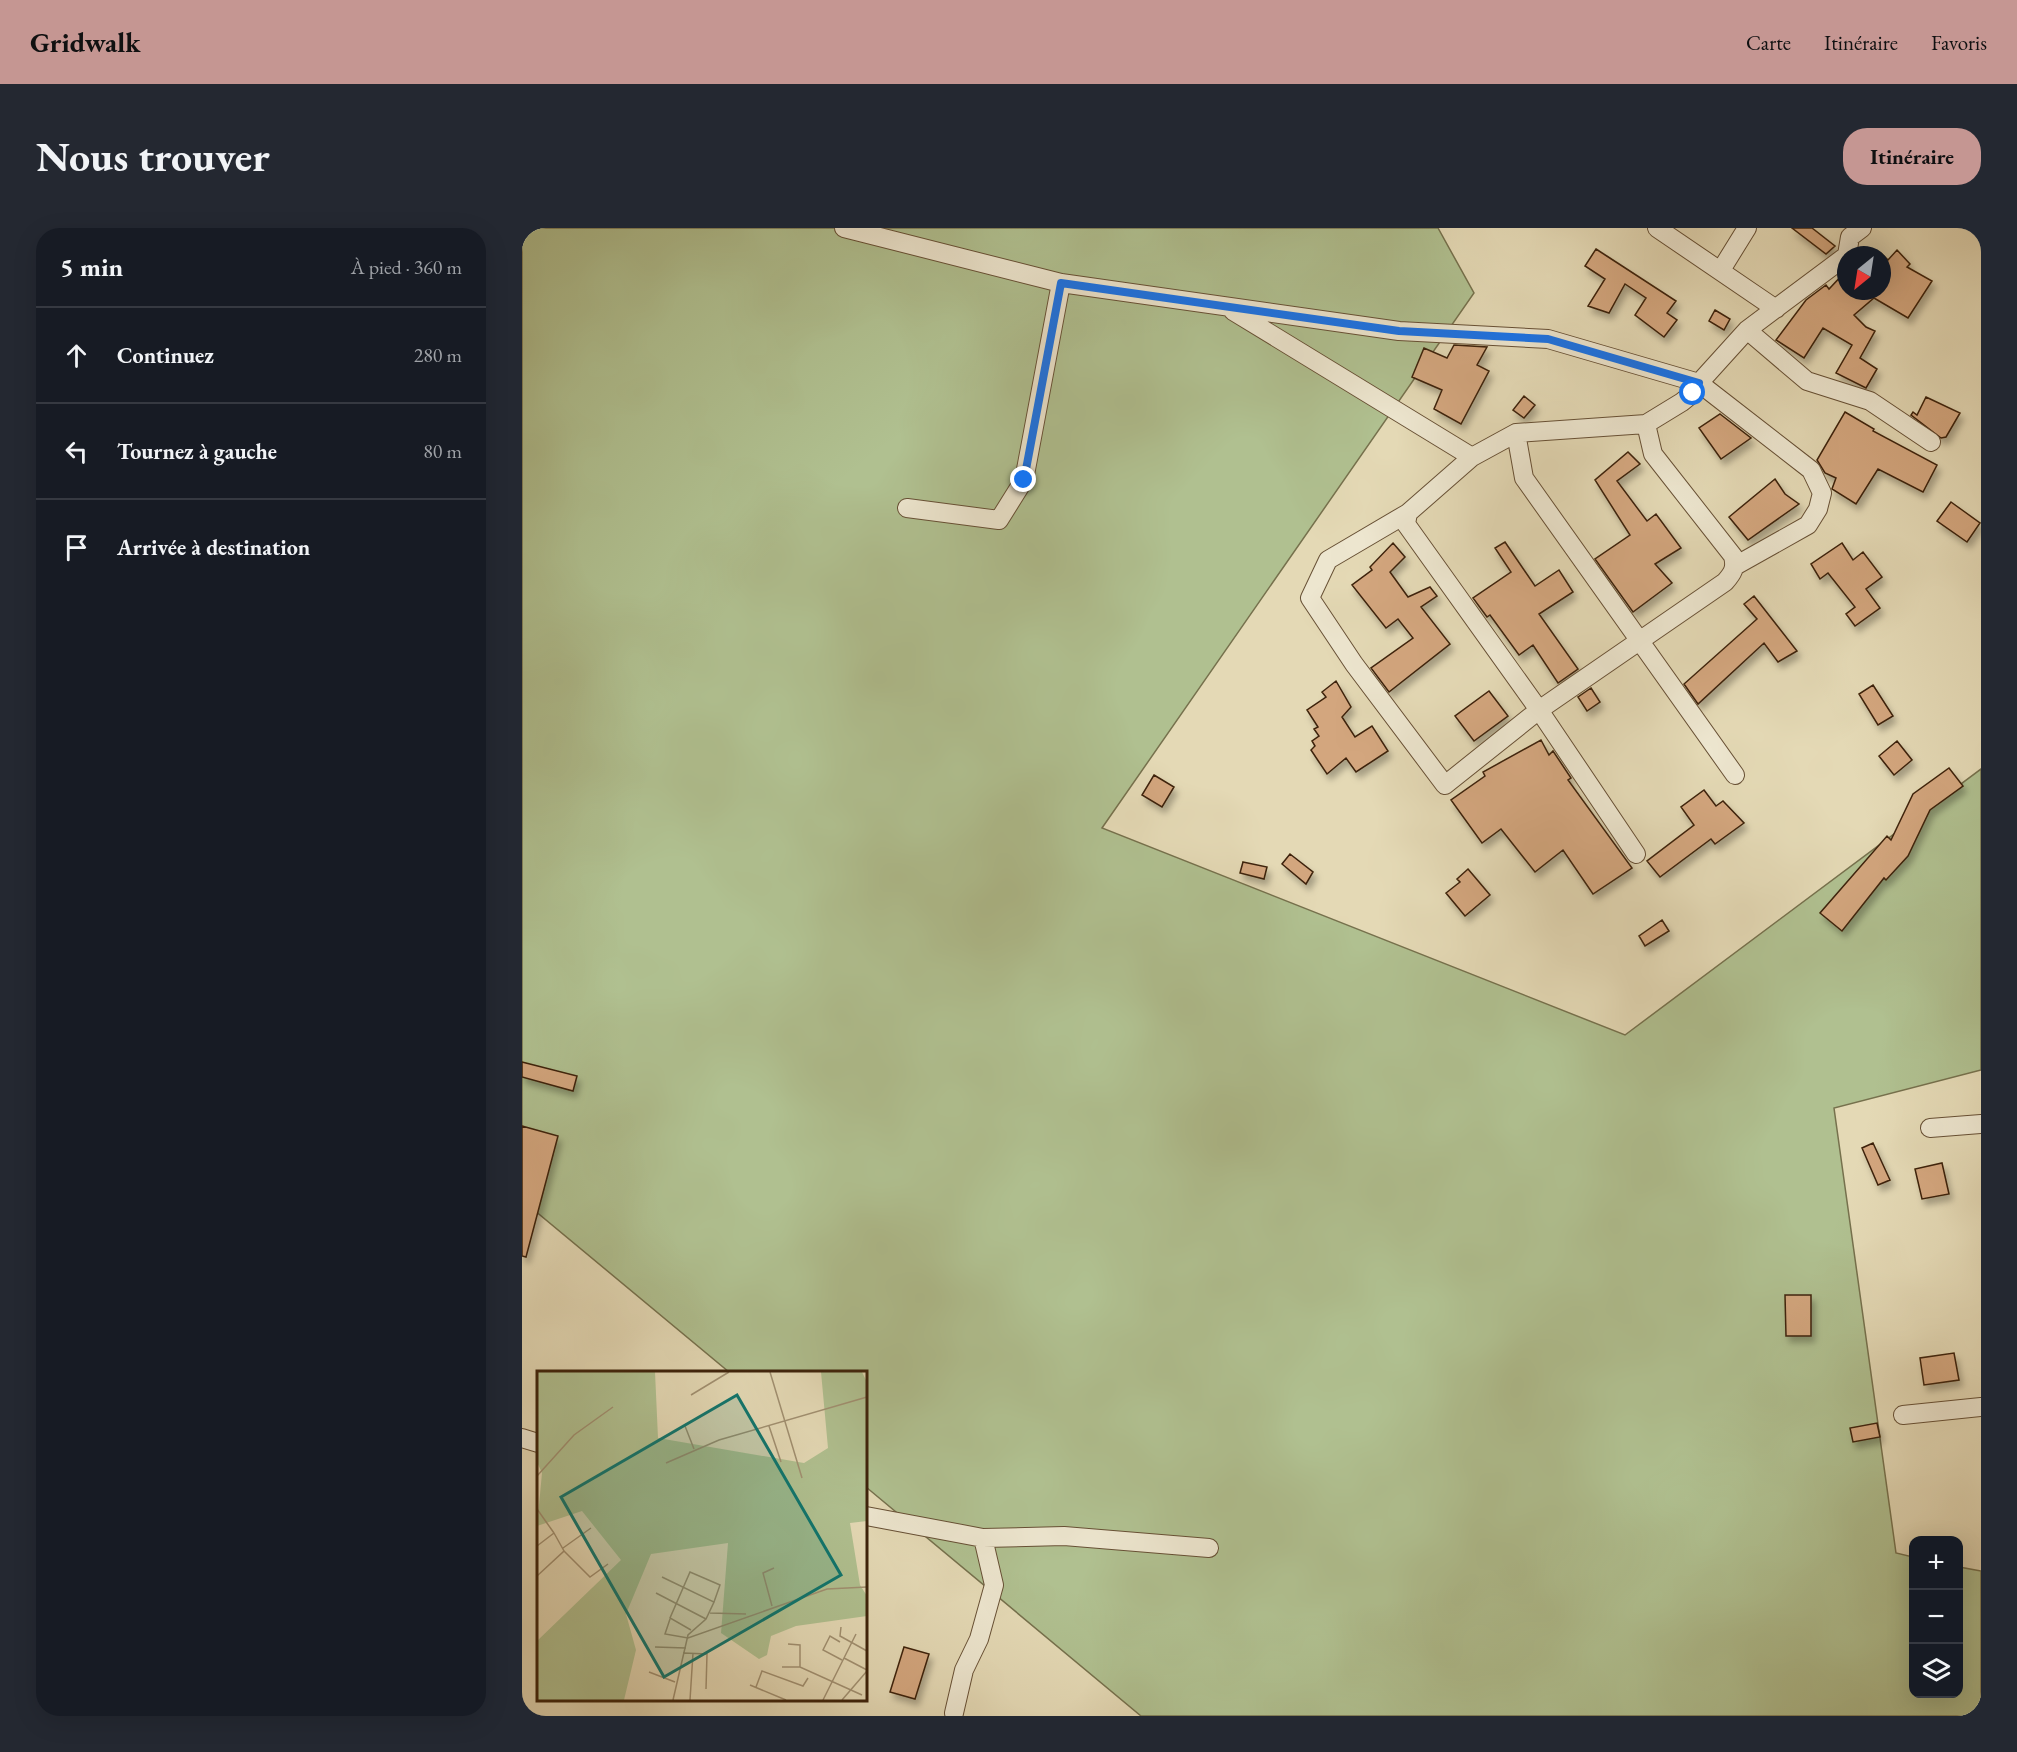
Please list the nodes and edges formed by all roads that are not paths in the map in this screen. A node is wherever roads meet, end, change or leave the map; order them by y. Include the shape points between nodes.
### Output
1 (844, 228) edge
2 (1657, 228) edge
3 (1747, 228) edge
4 (1862, 228) edge
5 (1848, 246) edge
6 (1837, 262) edge
7 (1721, 270) junction
8 (1061, 283) junction
9 (1228, 308) junction
10 (1776, 309) junction
11 (1747, 330) junction
12 (1699, 383) junction
13 (1647, 423) junction
14 (1516, 433) junction
15 (1931, 442) dead end
16 (1472, 457) junction
17 (907, 508) dead end
18 (1407, 513) junction
19 (1735, 566) junction
20 (1641, 642) junction
21 (1539, 710) junction
22 (1735, 775) dead end
23 (1636, 854) dead end
24 (1981, 1124) edge
25 (1930, 1128) dead end
26 (1981, 1407) edge
27 (1903, 1415) dead end
28 (522, 1438) edge
29 (537, 1443) edge
30 (867, 1516) edge
31 (983, 1538) junction
32 (1209, 1548) dead end
33 (954, 1713) dead end

1 - 8 street
2 - 7 street
3 - 7 street
4 - 5 street via 1850,237
6 - 10 street
7 - 10 street
8 - 9 street
8 - 17 street via 1024,480 999,520
9 - 12 street via 1399,331 1548,339
9 - 16 street
10 - 11 street
11 - 12 street
11 - 15 street via 1807,381 1870,401
12 - 13 street via 1688,397
12 - 19 street via 1811,470 1822,493 1808,525
13 - 14 street
13 - 19 street via 1653,454 1732,556
14 - 16 street
14 - 20 street via 1524,478
16 - 18 street
18 - 21 street via 1406,524
18 - 21 street via 1328,560 1310,598 1353,664 1445,784
19 - 20 street via 1725,582
20 - 21 street
20 - 22 street
21 - 23 street
24 - 25 street
26 - 27 street
28 - 29 street
30 - 31 street
31 - 32 street via 1064,1536
31 - 33 street via 994,1585 979,1639 964,1670

